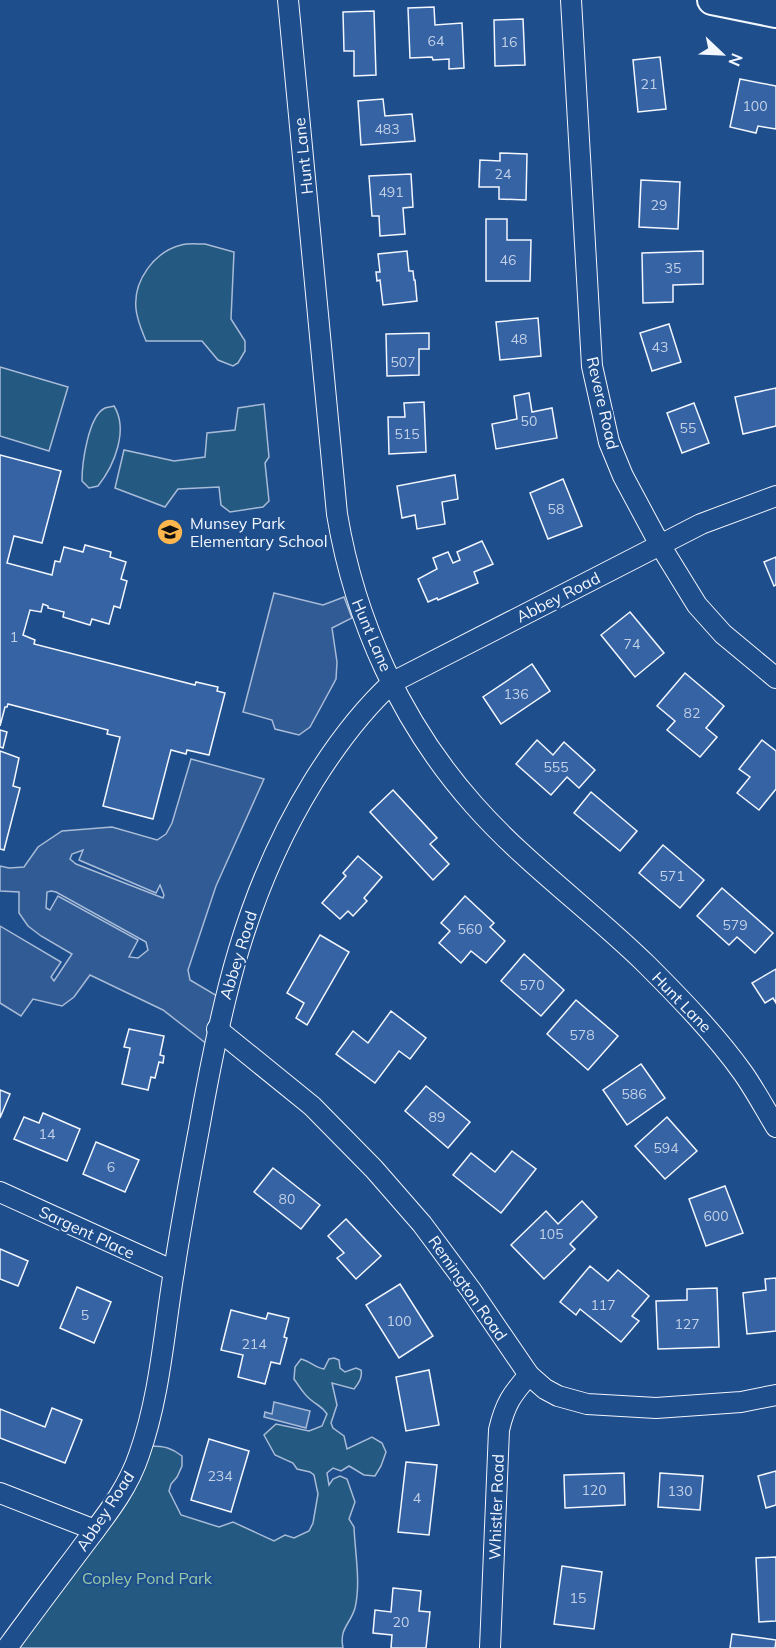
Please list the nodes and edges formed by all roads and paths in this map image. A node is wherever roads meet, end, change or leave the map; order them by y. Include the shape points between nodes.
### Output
1 (288, 0) edge
2 (571, 0) edge
3 (712, 0) edge
4 (776, 14) edge
5 (776, 496) edge
6 (660, 545) junction
7 (776, 678) edge
8 (393, 682) junction
9 (217, 1029) junction
10 (776, 1127) edge
11 (0, 1192) edge
12 (174, 1271) junction
13 (529, 1375) junction
14 (776, 1395) edge
15 (0, 1492) edge
16 (95, 1530) junction
17 (7, 1648) edge
18 (490, 1648) edge

1 - 8 street, Hunt Lane via 337,514 355,596
2 - 6 street, Revere Road via 592,366 609,442
3 - 4 street
5 - 6 street, Abbey Road via 701,524
6 - 7 street, Revere Road via 697,605 723,634
6 - 8 street, Abbey Road
8 - 9 street, Abbey Road via 341,739 290,821 252,907
8 - 10 street, Hunt Lane via 420,734 475,807 646,964 713,1034
9 - 12 street, Abbey Road
9 - 13 street, Remington Road via 312,1107 374,1168 464,1280
11 - 12 street, Sargent Place
12 - 16 street, Abbey Road via 147,1430 126,1485
13 - 14 street, Remington Road via 558,1396 587,1404 656,1408 741,1402
13 - 18 street, Whistler Road via 507,1401 499,1430
15 - 16 street
16 - 17 street, Abbey Road

